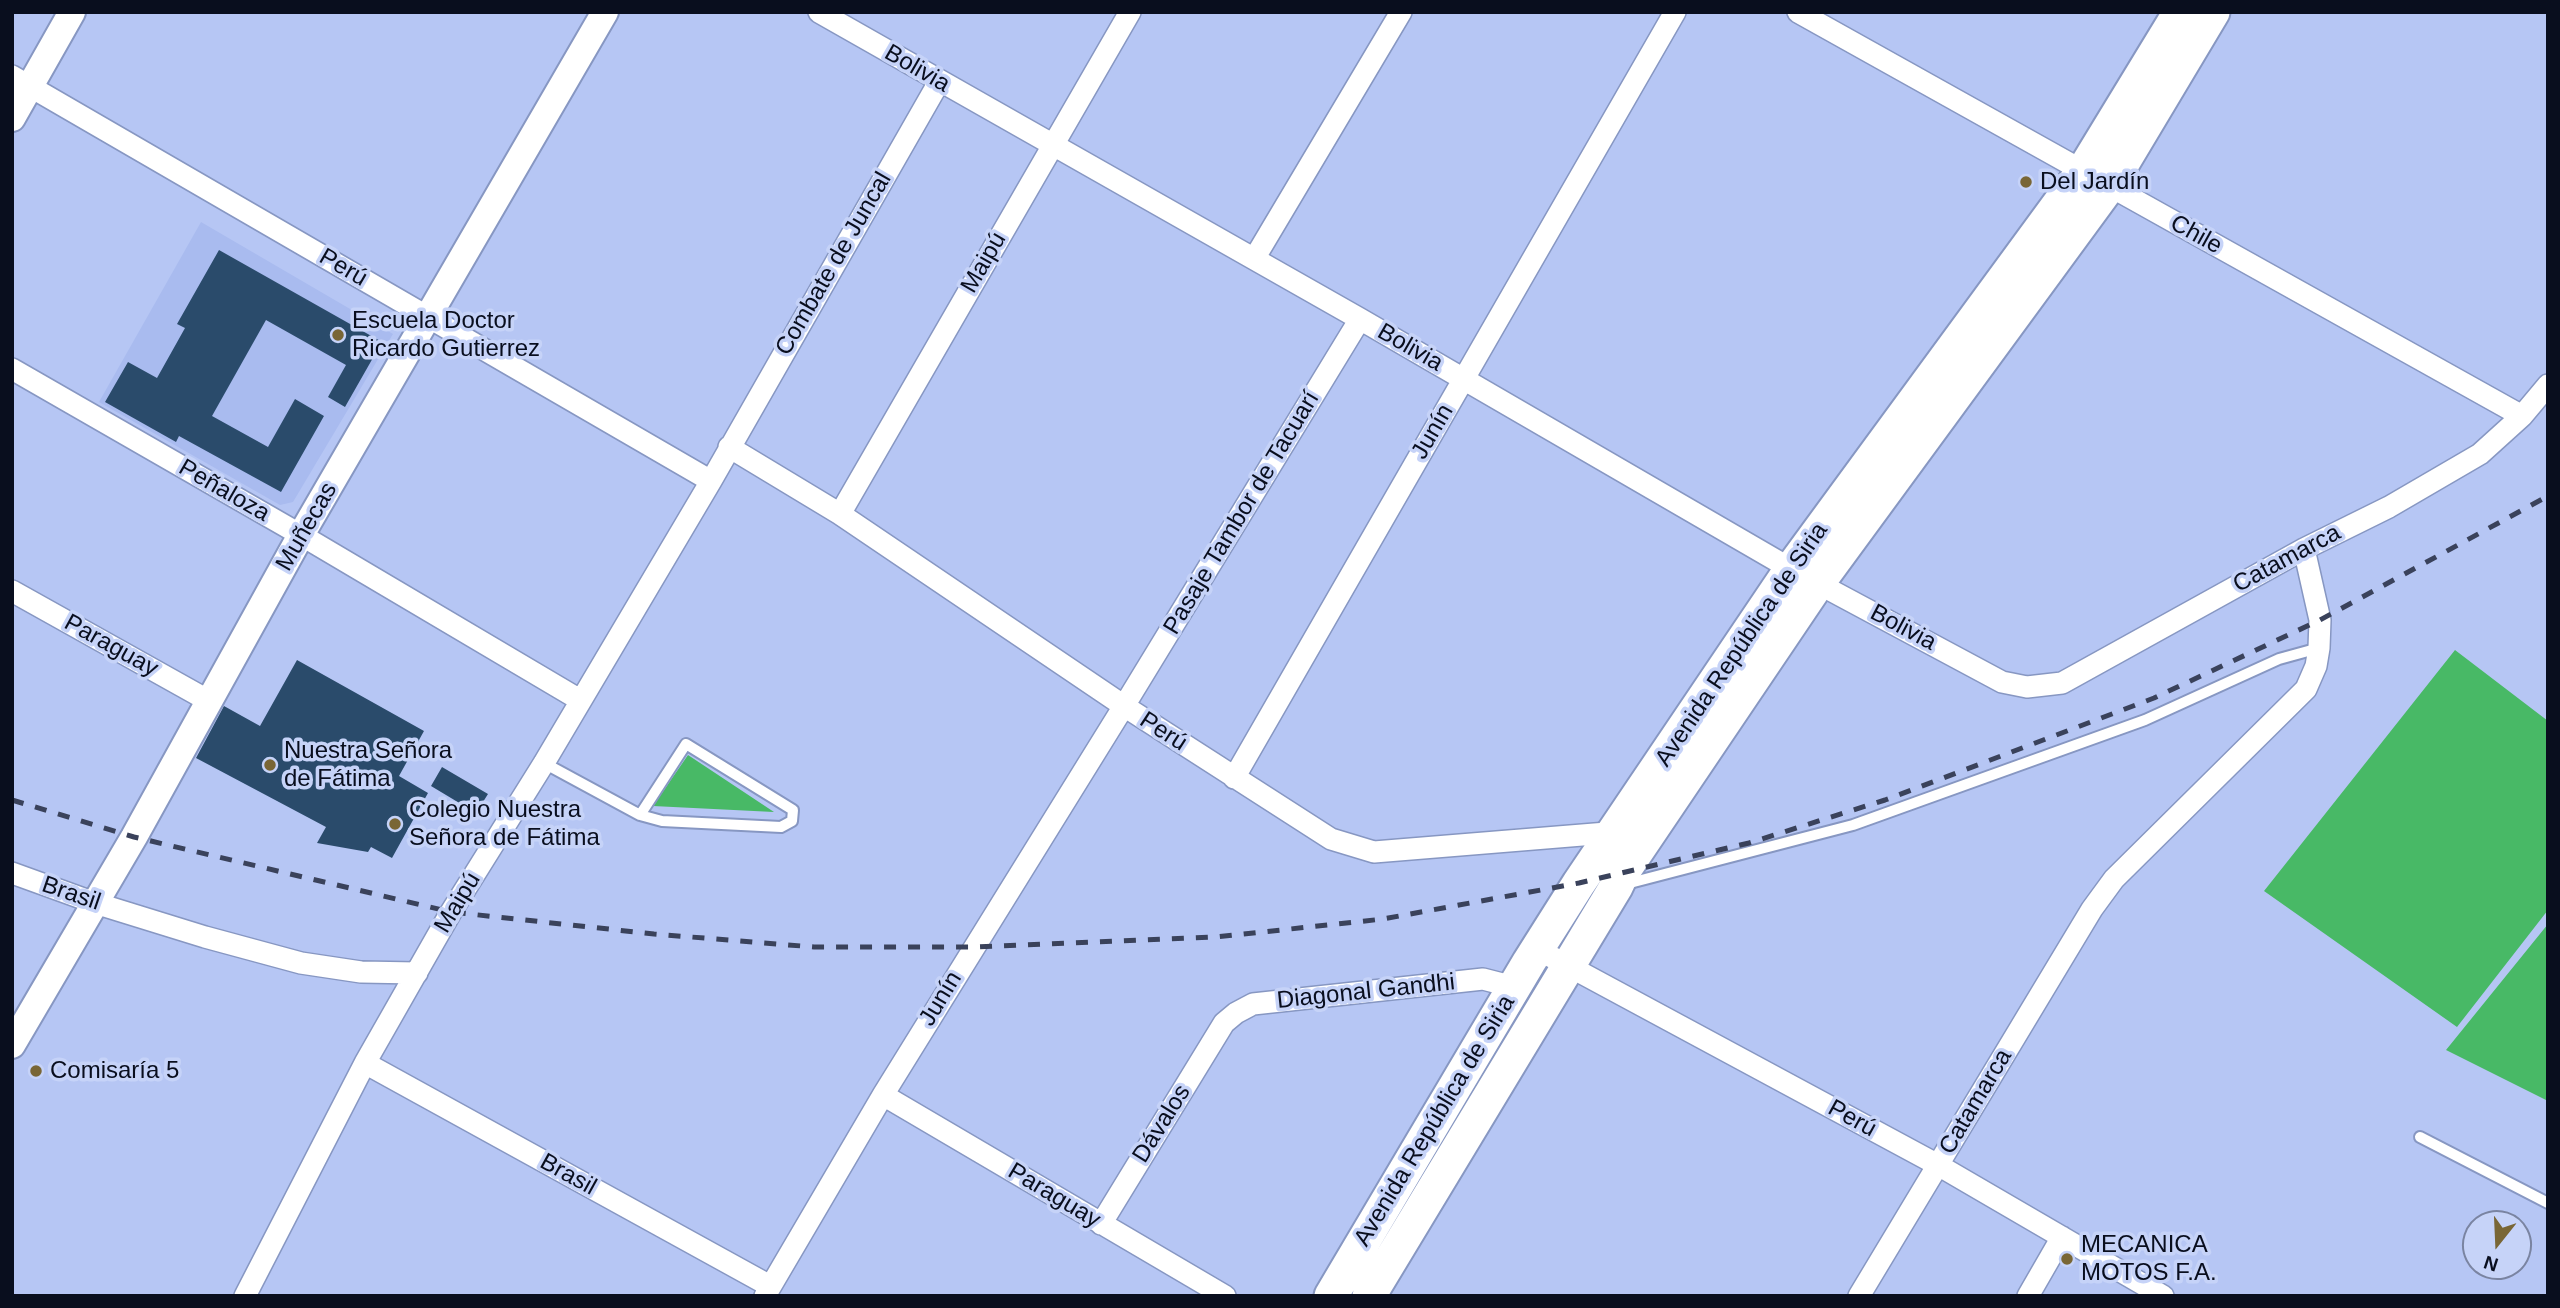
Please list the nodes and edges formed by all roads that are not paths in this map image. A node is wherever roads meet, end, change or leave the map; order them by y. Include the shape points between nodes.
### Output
1 (72, 12) edge
2 (605, 12) edge
3 (819, 12) edge
4 (1130, 12) edge
5 (1401, 12) edge
6 (1675, 12) edge
7 (1798, 12) edge
8 (2180, 12) edge
9 (2213, 12) edge
10 (21, 81) edge
11 (939, 82) junction
12 (12, 118) edge
13 (1052, 146) junction
14 (2096, 178) junction
15 (1254, 259) junction
16 (427, 317) junction
17 (1360, 319) junction
18 (12, 369) edge
19 (1464, 379) junction
20 (2548, 385) edge
21 (2522, 416) junction
22 (729, 447) junction
23 (711, 481) junction
24 (839, 514) junction
25 (302, 535) junction
26 (2304, 549) junction
27 (1805, 576) junction
28 (12, 591) edge
29 (2319, 648) junction
30 (2002, 682) joint
31 (580, 700) junction
32 (209, 701) junction
33 (1124, 706) junction
34 (544, 763) junction
35 (1234, 778) junction
36 (640, 815) junction
37 (1614, 831) junction
38 (1648, 835) junction
39 (12, 873) edge
40 (1616, 887) junction
41 (95, 903) junction
42 (1537, 948) junction
43 (1569, 964) junction
44 (417, 973) junction
45 (1514, 987) junction
46 (1224, 1023) joint
47 (12, 1045) edge
48 (365, 1063) junction
49 (883, 1095) junction
50 (2420, 1137) dead end
51 (1938, 1165) junction
52 (2548, 1203) edge
53 (1101, 1224) junction
54 (2063, 1237) junction
55 (767, 1291) edge
56 (245, 1296) edge
57 (1225, 1296) edge
58 (1331, 1296) edge
59 (1369, 1296) edge
60 (1859, 1296) edge
61 (2028, 1296) edge
62 (2163, 1296) edge

1 - 10 street
2 - 16 street, Muñecas
3 - 11 street, Bolivia
4 - 13 street, Maipú
5 - 15 street
6 - 19 street, Junín
7 - 14 street, Chile
8 - 14 main road, Avenida República de Siria
9 - 14 main road, Avenida República de Siria
10 - 12 street
10 - 16 street, Perú
11 - 13 street, Bolivia
11 - 22 street, Combate de Juncal
13 - 15 street, Bolivia
13 - 24 street, Maipú
14 - 21 street, Chile
14 - 27 main road, Avenida República de Siria
15 - 17 street, Bolivia
16 - 23 street, Perú
16 - 25 street, Muñecas
17 - 19 street, Bolivia
17 - 33 street, Pasaje Tambor de Tacuarí
18 - 25 street, Peñaloza
19 - 27 street, Bolivia
19 - 35 street, Junín
20 - 21 street, Catamarca
21 - 26 street, Catamarca via 2480,454
22 - 23 street, Maipú
22 - 24 street, Perú
23 - 31 street, Maipú
24 - 33 street, Perú
25 - 31 street, Peñaloza
25 - 32 street, Muñecas
26 - 29 street, Catamarca via 2320,620
26 - 30 street, Catamarca via 2062,683 2027,687
27 - 30 street, Bolivia
27 - 37 main road, Avenida República de Siria
27 - 38 main road, Avenida República de Siria
28 - 32 street, Paraguay
29 - 40 lane via 2278,659 2145,720 1853,825
29 - 51 street, Catamarca via 2306,689 2114,879
31 - 34 street, Maipú
32 - 41 street, Muñecas
33 - 35 street, Perú
33 - 49 street, Junín
34 - 36 lane
34 - 44 street, Maipú
35 - 37 street, Perú via 1331,839 1374,852
36 - 36 lane via 662,821 781,827 792,821 793,810 686,744
37 - 38 street, Perú
37 - 42 main road, Avenida República de Siria
38 - 40 main road, Avenida República de Siria
39 - 41 street, Brasil
40 - 43 main road, Avenida República de Siria
41 - 44 street, Brasil via 301,962 360,972
41 - 47 street, Muñecas
42 - 43 street, Perú
42 - 45 main road, Avenida República de Siria
43 - 51 street, Perú
43 - 59 main road, Avenida República de Siria
44 - 48 street, Maipú
45 - 46 street, Diagonal Gandhi via 1483,979 1253,1004
45 - 58 main road, Avenida República de Siria
46 - 53 street, Dávalos
48 - 55 street, Brasil
48 - 56 street, Maipú
49 - 53 street, Paraguay
49 - 55 street, Junín
50 - 52 lane
51 - 54 street, Perú
51 - 60 street, Catamarca
53 - 57 street, Paraguay
54 - 61 street
54 - 62 street, Perú

